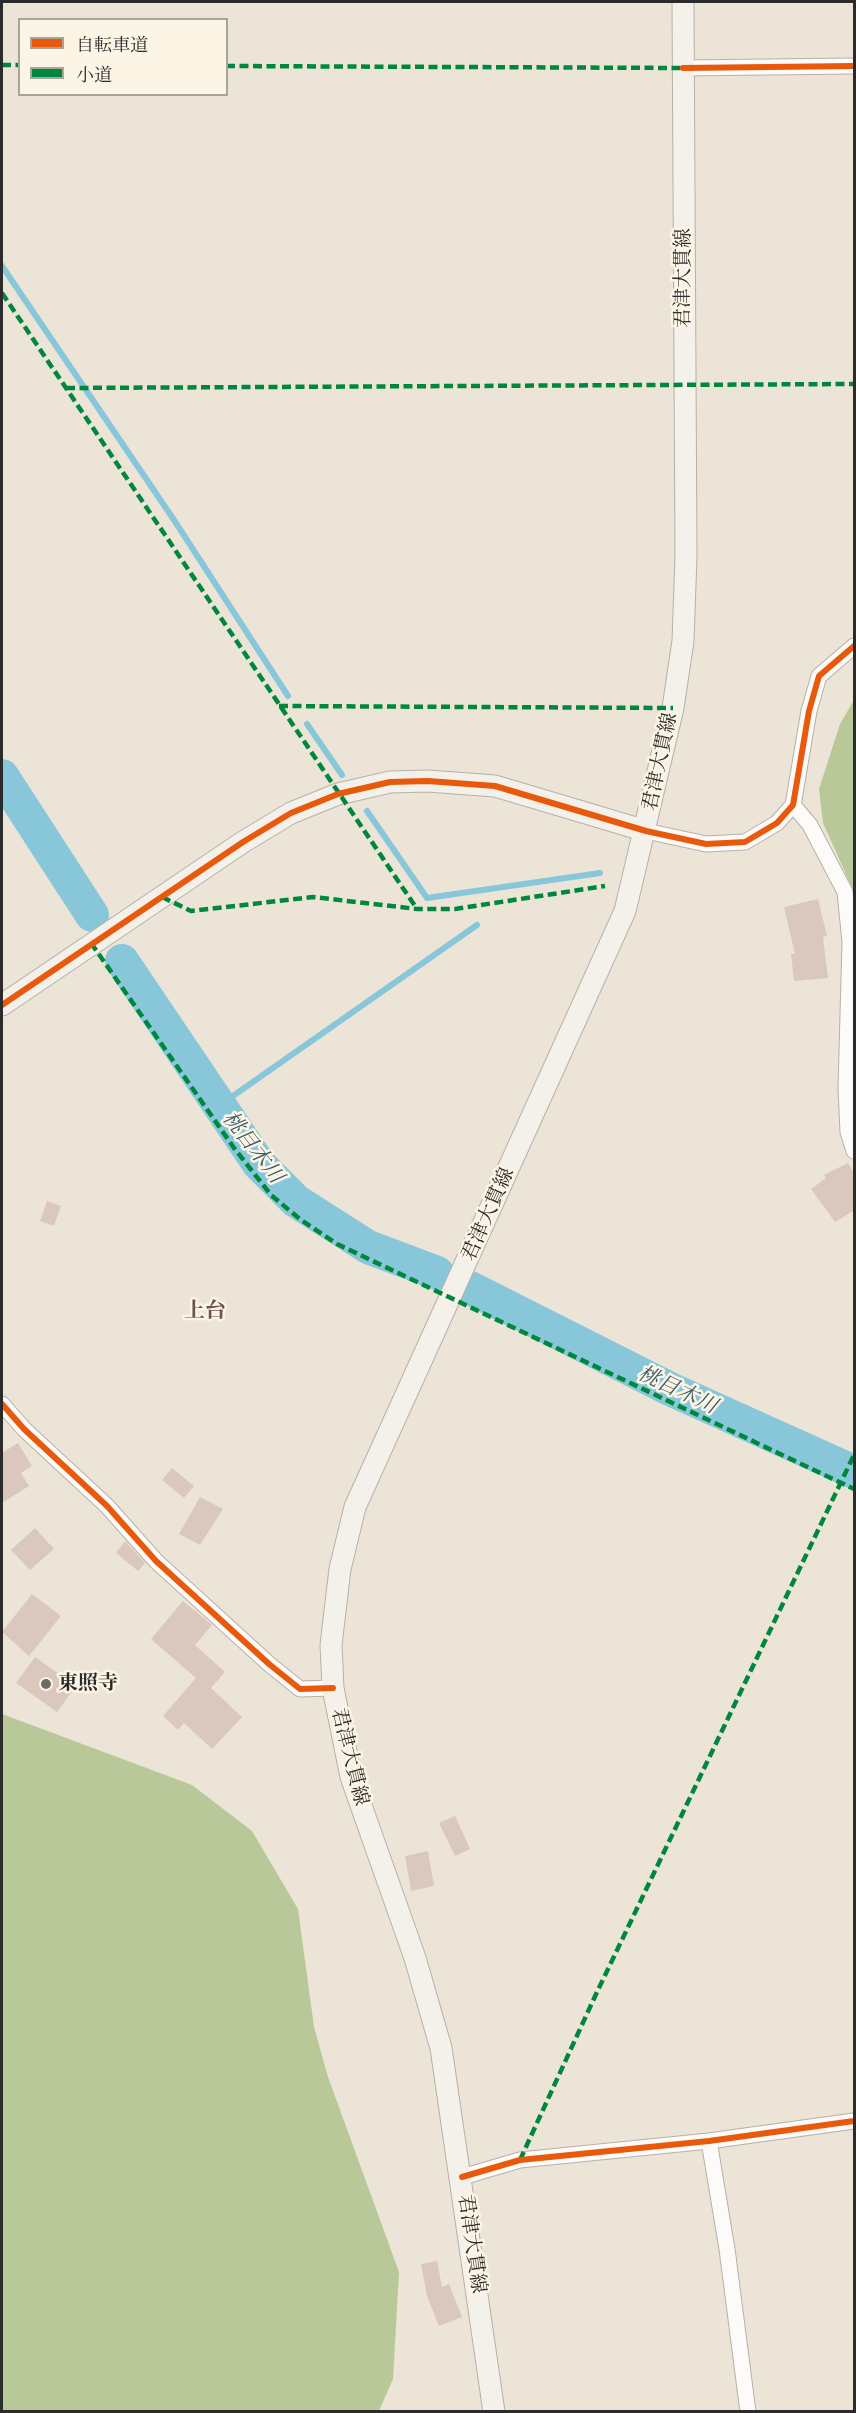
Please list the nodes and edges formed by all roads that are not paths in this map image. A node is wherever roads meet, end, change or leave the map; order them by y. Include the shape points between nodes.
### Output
1 (683, 2) edge
2 (855, 66) edge
3 (683, 68) junction
4 (855, 646) edge
5 (793, 805) junction
6 (646, 831) junction
7 (2, 1005) edge
8 (855, 1151) edge
9 (2, 1404) edge
10 (333, 1688) junction
11 (855, 2121) edge
12 (709, 2141) junction
13 (462, 2177) junction
14 (494, 2412) edge
15 (748, 2412) edge

1 - 3 main road, 君津大貫線
2 - 3 street
3 - 6 main road, 君津大貫線 via 687,556 683,641
4 - 5 street via 819,676
5 - 6 street via 777,823 745,842 706,844
5 - 8 street via 810,825 845,892 850,942 846,1088 848,1132
6 - 7 main road via 495,786 428,780 390,782 338,794 291,813 243,842
6 - 10 main road, 君津大貫線 via 625,911 355,1507 340,1569 332,1645
9 - 10 street via 107,1506 156,1561 269,1664 300,1689
10 - 13 main road, 君津大貫線 via 351,1778 416,1958 441,2048
11 - 12 street
12 - 13 street via 520,2160
12 - 15 street
13 - 14 main road, 君津大貫線

